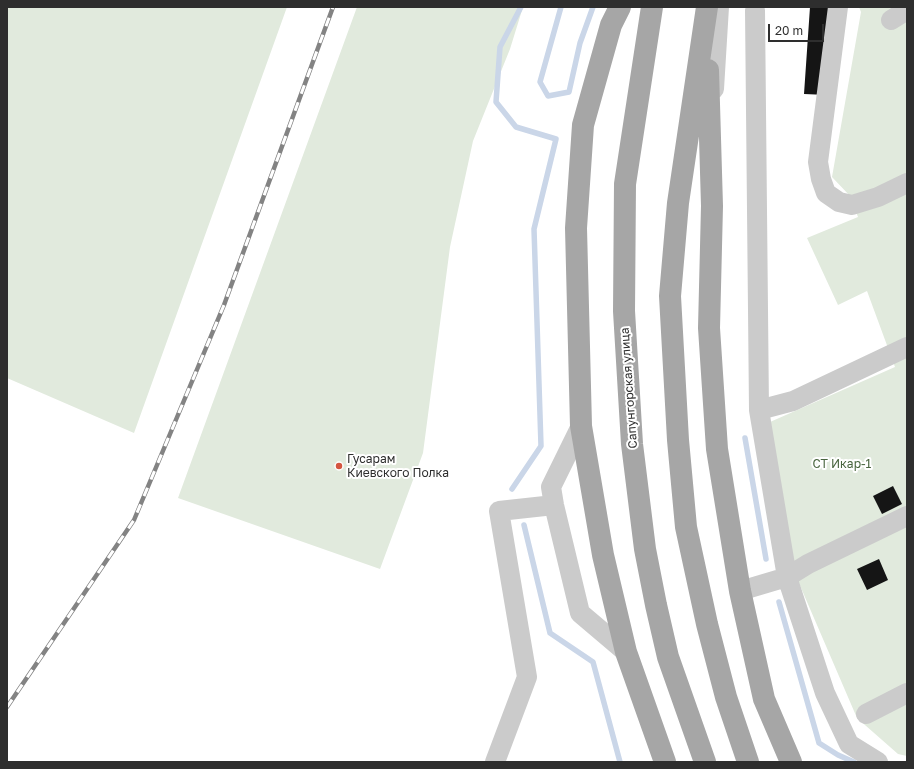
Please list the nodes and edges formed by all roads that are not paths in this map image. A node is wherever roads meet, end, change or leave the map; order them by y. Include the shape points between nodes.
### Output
1 (620, 7) edge
2 (652, 7) edge
3 (838, 7) edge
4 (711, 8) edge
5 (755, 10) dead end
6 (907, 183) edge
7 (907, 347) edge
8 (759, 410) junction
9 (581, 426) junction
10 (554, 505) junction
11 (907, 516) edge
12 (786, 577) junction
13 (740, 592) junction
14 (626, 652) junction
15 (907, 693) edge
16 (866, 714) dead end
17 (495, 762) edge
18 (665, 762) edge
19 (705, 762) edge
20 (748, 762) edge
21 (791, 762) edge
22 (878, 762) edge

1 - 9 main road via 611,25 583,125 576,228
2 - 19 main road, Сапунгорская улица via 625,184 624,312 632,444 645,549 659,620 668,657
3 - 6 street via 818,162 826,194 839,202 852,205 878,197
4 - 13 main road via 712,206 709,328 717,449
4 - 20 main road via 678,203 670,296 678,440 686,526 714,654
5 - 8 street
7 - 8 street via 793,401
8 - 12 street
9 - 10 street via 551,487
9 - 14 main road via 604,555
10 - 14 street via 580,613
10 - 17 street via 499,511 527,677
11 - 12 street
12 - 13 street
12 - 22 street via 825,693 849,744
13 - 21 main road via 764,699
14 - 18 main road
15 - 16 street

